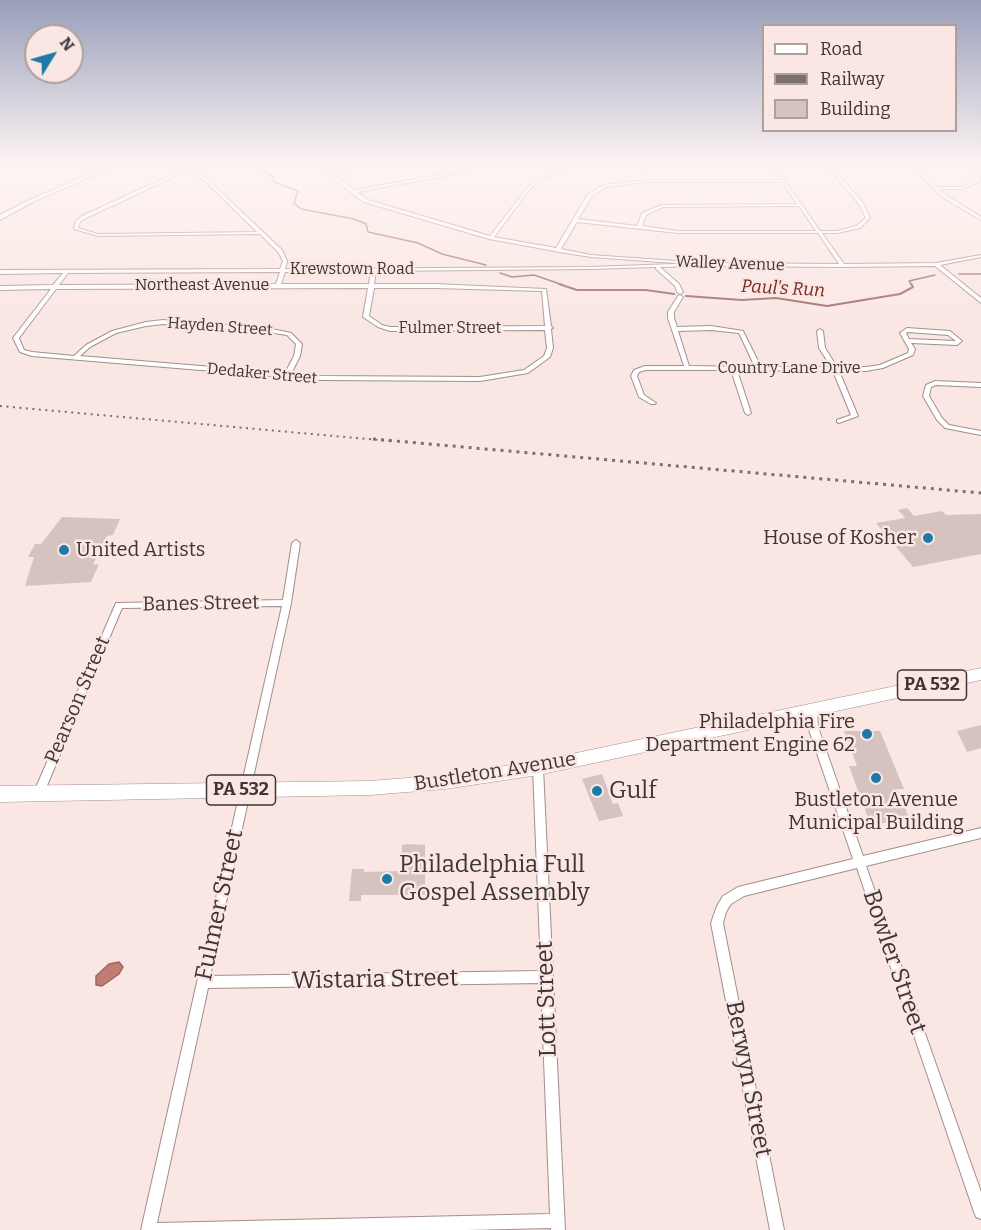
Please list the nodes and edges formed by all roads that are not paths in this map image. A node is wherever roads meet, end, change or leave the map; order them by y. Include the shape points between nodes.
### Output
1 (78, 221) edge
2 (249, 221) edge
3 (435, 221) edge
4 (504, 221) edge
5 (573, 221) edge
6 (585, 221) edge
7 (641, 221) edge
8 (810, 221) edge
9 (864, 221) edge
10 (639, 228) junction
11 (817, 232) junction
12 (261, 233) junction
13 (491, 238) junction
14 (557, 251) junction
15 (591, 256) junction
16 (981, 256) edge
17 (704, 264) junction
18 (936, 264) junction
19 (843, 266) junction
20 (590, 268) junction
21 (658, 268) junction
22 (374, 270) junction
23 (284, 271) junction
24 (0, 272) edge
25 (66, 272) junction
26 (278, 286) junction
27 (371, 286) junction
28 (55, 287) junction
29 (0, 288) edge
30 (981, 301) edge
31 (550, 328) junction
32 (675, 329) junction
33 (820, 331) dead end
34 (908, 340) junction
35 (76, 357) junction
36 (687, 368) junction
37 (759, 368) junction
38 (734, 369) junction
39 (835, 369) junction
40 (287, 375) junction
41 (981, 385) edge
42 (652, 403) dead end
43 (748, 413) dead end
44 (839, 421) dead end
45 (981, 433) edge
46 (296, 543) dead end
47 (287, 603) junction
48 (118, 609) joint
49 (981, 674) edge
50 (812, 710) junction
51 (538, 768) junction
52 (245, 790) junction
53 (39, 792) junction
54 (0, 794) edge
55 (981, 833) edge
56 (860, 864) junction
57 (546, 977) junction
58 (204, 982) junction
59 (978, 1195) edge
60 (981, 1212) edge
61 (558, 1225) edge
62 (148, 1230) edge
63 (777, 1230) edge

1 - 12 street via 77,230 98,235
2 - 12 street
3 - 13 street, Walley Avenue
4 - 13 street
5 - 14 street
6 - 10 street
7 - 10 street
8 - 11 street
9 - 11 street via 837,232
10 - 11 street via 678,232
11 - 19 street
12 - 23 street via 280,251
13 - 14 street, Walley Avenue
14 - 15 street, Walley Avenue
15 - 17 street, Walley Avenue
15 - 20 street
16 - 18 street, Walley Avenue
17 - 19 street, Walley Avenue
17 - 21 street, Krewstown Road
18 - 19 street, Walley Avenue
18 - 30 street
20 - 21 street, Krewstown Road
20 - 22 street, Krewstown Road
21 - 32 street via 677,285 680,294 671,312
22 - 23 street, Krewstown Road
22 - 27 street, Fulmer Street
23 - 25 street, Krewstown Road
23 - 26 street
24 - 25 street, Krewstown Road
25 - 28 street
26 - 27 street, Northeast Avenue
26 - 28 street, Northeast Avenue
27 - 31 street, Northeast Avenue via 544,290
27 - 31 street, Fulmer Street via 366,317 390,329
28 - 29 street, Northeast Avenue
28 - 35 street, Dedaker Street via 17,340 22,351 32,354
31 - 40 street, Dedaker Street via 547,357 536,367 516,375 480,380
32 - 36 street
32 - 37 street via 741,332
33 - 39 street via 822,348
34 - 34 street via 957,343 959,340 950,333 907,330 903,333
34 - 39 street, Country Lane Drive via 911,354 890,364
35 - 40 street, Dedaker Street
35 - 40 street, Hayden Street via 114,332 146,324 267,330 289,334 299,344
36 - 38 street, Country Lane Drive
36 - 42 street, Country Lane Drive via 636,371 640,396
37 - 38 street, Country Lane Drive
37 - 39 street, Country Lane Drive
38 - 43 street
39 - 44 street via 855,416
41 - 45 street via 934,383 928,386 926,396 947,427
46 - 47 street, Fulmer Street
47 - 48 street, Banes Street via 119,605
47 - 52 street, Fulmer Street
48 - 53 street, Pearson Street
49 - 50 main road, Bustleton Avenue / PA 532
50 - 51 main road, Bustleton Avenue / PA 532
50 - 56 street, Bowler Street via 813,727
51 - 52 main road, Bustleton Avenue / PA 532 via 410,785
51 - 57 street, Lott Street
52 - 53 main road, Bustleton Avenue / PA 532
52 - 58 street, Fulmer Street
53 - 54 main road, Bustleton Avenue / PA 532
55 - 56 street
56 - 59 street, Bowler Street
56 - 63 street, Berwyn Street via 742,891 727,900 721,910 718,927
57 - 58 street, Wistaria Street
57 - 61 street, Lott Street
58 - 62 street, Fulmer Street
59 - 60 street, Bowler Street
61 - 62 street

